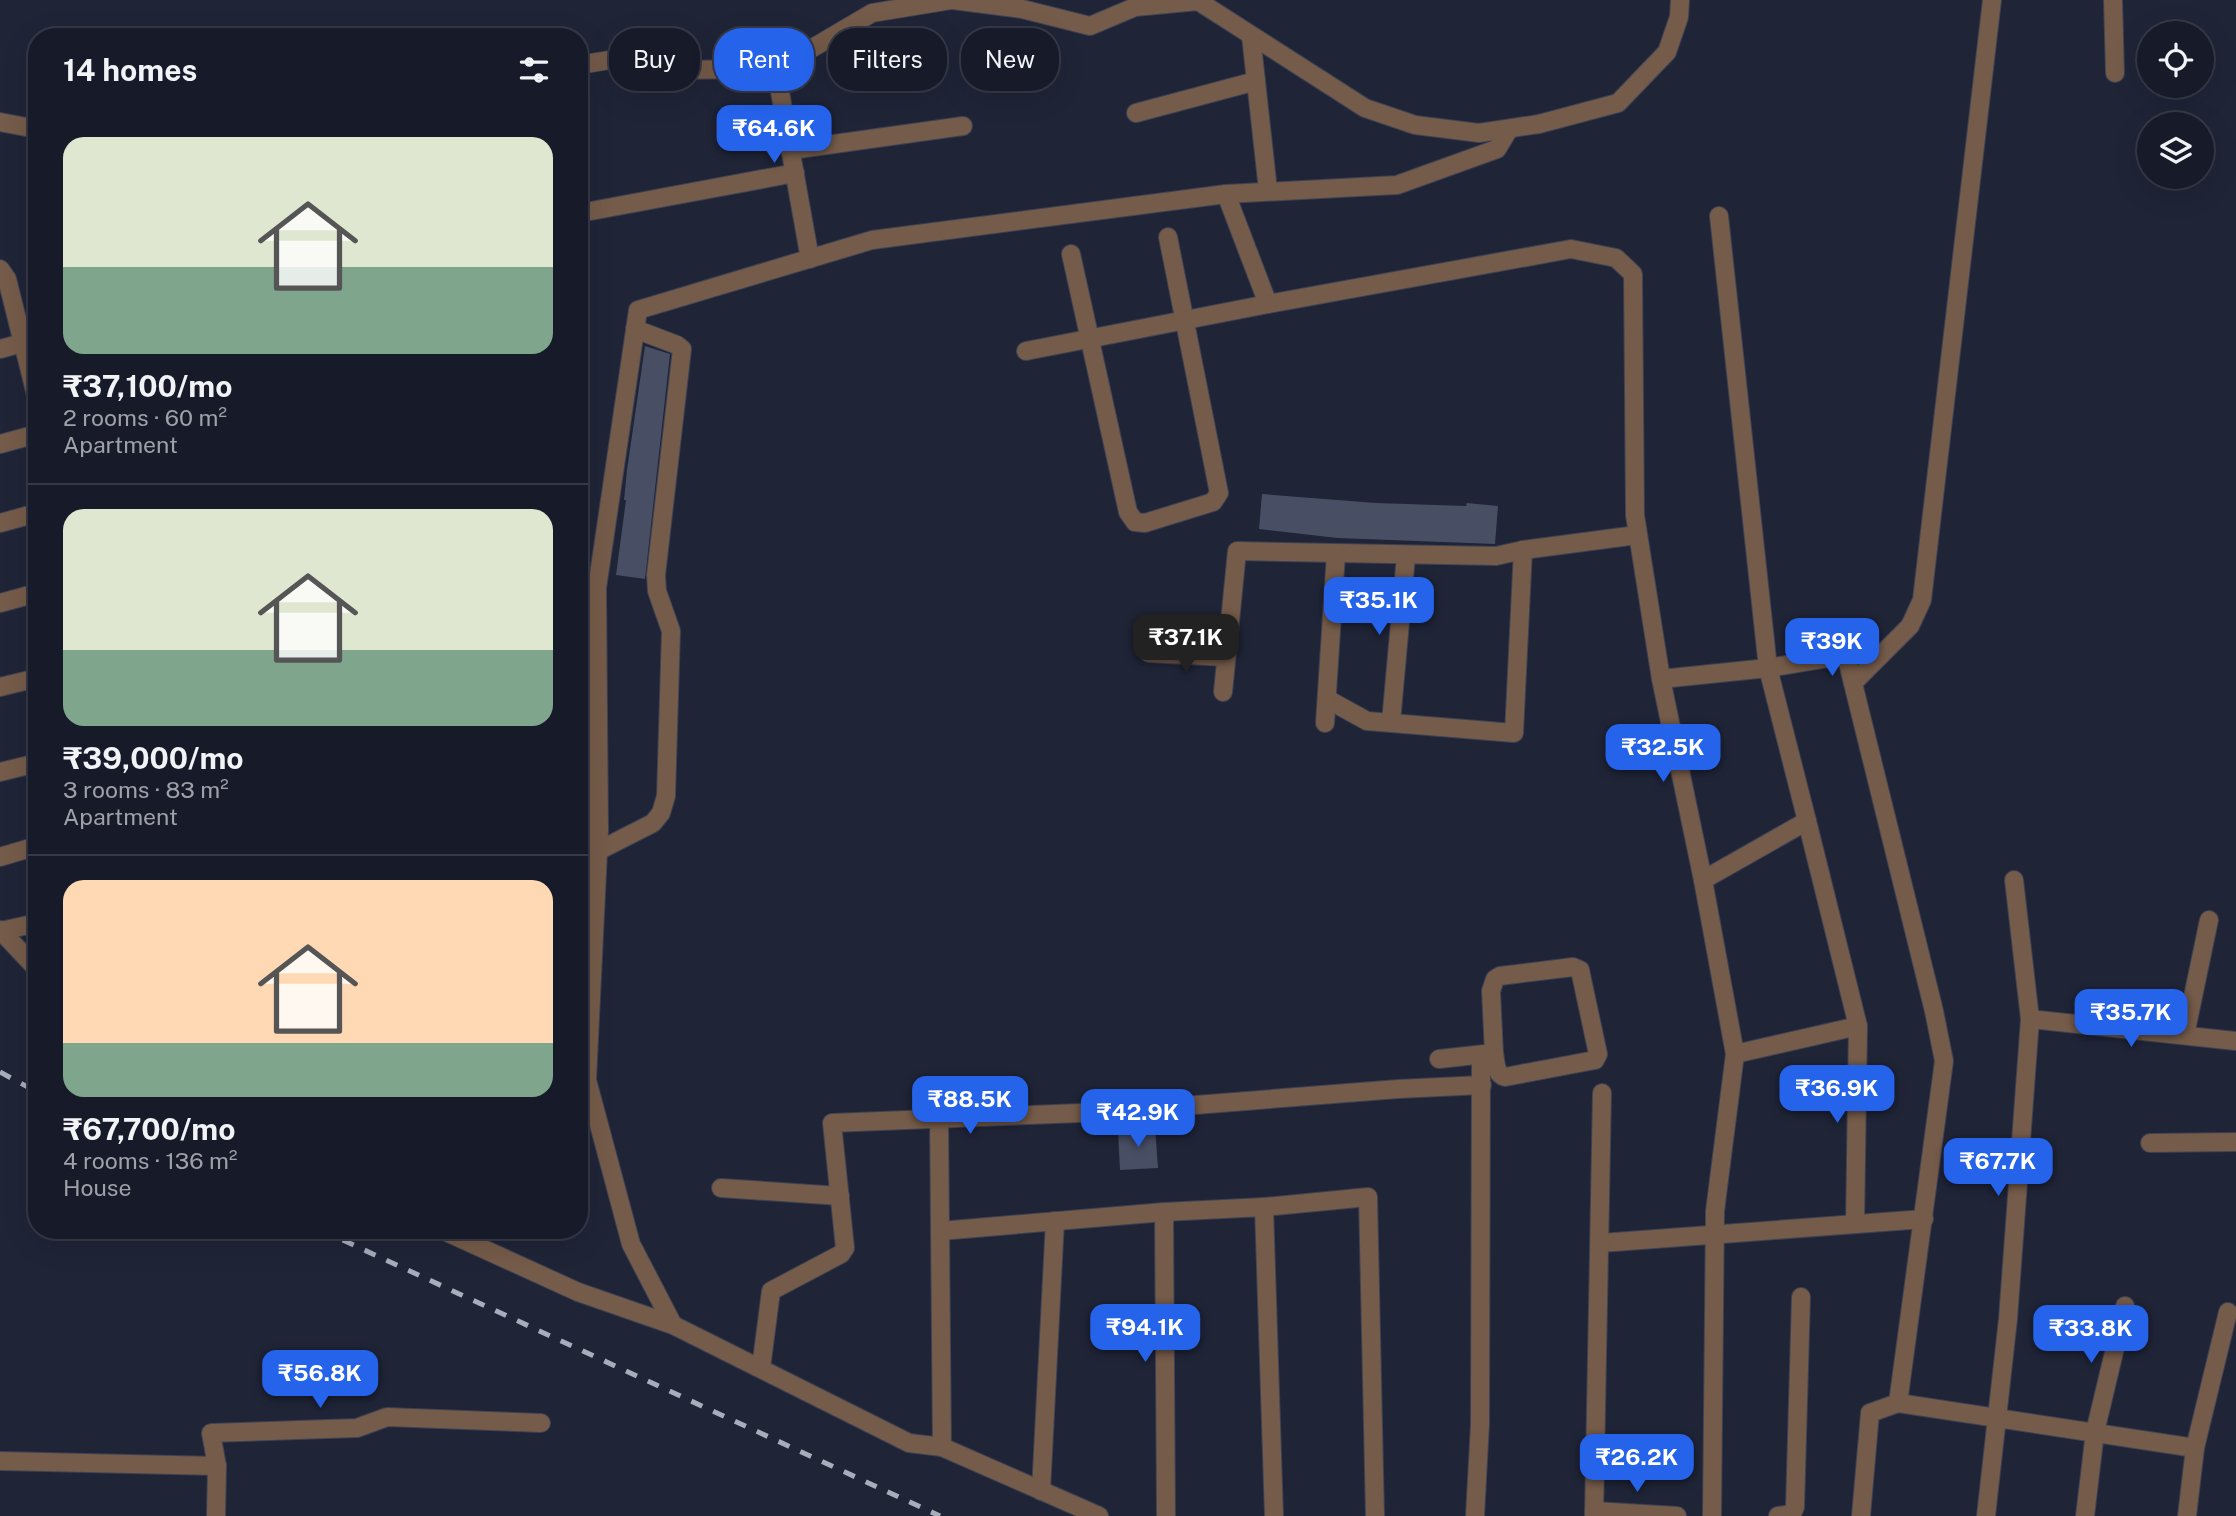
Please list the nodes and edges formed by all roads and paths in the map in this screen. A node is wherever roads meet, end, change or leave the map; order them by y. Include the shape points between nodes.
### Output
1 (952, 0) edge
2 (1680, 0) edge
3 (1992, 0) edge
4 (2113, 0) edge
5 (1251, 36) junction
6 (814, 47) edge
7 (588, 64) edge
8 (714, 70) edge
9 (2115, 74) dead end
10 (1256, 81) junction
11 (780, 91) edge
12 (1136, 113) dead end
13 (0, 122) edge
14 (963, 126) dead end
15 (28, 127) edge
16 (1509, 129) junction
17 (791, 150) junction
18 (795, 173) junction
19 (1268, 190) junction
20 (1226, 194) junction
21 (590, 211) dead end
22 (1719, 216) dead end
23 (1168, 237) dead end
24 (1071, 254) dead end
25 (810, 259) junction
26 (0, 269) edge
27 (1268, 304) junction
28 (1186, 320) junction
29 (635, 329) junction
30 (28, 338) edge
31 (1090, 339) junction
32 (28, 341) edge
33 (0, 349) edge
34 (1026, 351) dead end
35 (28, 436) edge
36 (0, 444) edge
37 (28, 515) edge
38 (0, 523) edge
39 (1637, 535) junction
40 (1523, 550) junction
41 (1336, 554) junction
42 (1406, 556) junction
43 (28, 595) edge
44 (0, 603) edge
45 (1149, 653) dead end
46 (1226, 657) junction
47 (1768, 668) junction
48 (1661, 679) junction
49 (28, 680) edge
50 (1853, 682) junction
51 (0, 687) edge
52 (1223, 692) dead end
53 (1327, 699) junction
54 (1391, 722) junction
55 (1325, 723) dead end
56 (28, 765) edge
57 (0, 772) edge
58 (1807, 821) junction
59 (28, 848) edge
60 (598, 852) junction
61 (0, 856) edge
62 (1703, 880) junction
63 (2014, 880) dead end
64 (2209, 920) dead end
65 (28, 925) edge
66 (0, 931) edge
67 (28, 961) edge
68 (2030, 1019) junction
69 (1858, 1026) junction
70 (2185, 1035) junction
71 (2236, 1041) edge
72 (1487, 1054) junction
73 (1735, 1055) junction
74 (588, 1059) edge
75 (1439, 1059) dead end
76 (588, 1084) edge
77 (1482, 1085) junction
78 (1602, 1093) dead end
79 (939, 1118) junction
80 (2236, 1142) edge
81 (2150, 1143) dead end
82 (721, 1188) dead end
83 (840, 1196) junction
84 (1264, 1207) junction
85 (1164, 1212) junction
86 (1924, 1219) junction
87 (1055, 1221) junction
88 (1855, 1224) junction
89 (940, 1231) junction
90 (1714, 1235) junction
91 (462, 1239) edge
92 (1601, 1243) junction
93 (1801, 1297) dead end
94 (2125, 1306) dead end
95 (2228, 1312) dead end
96 (673, 1325) junction
97 (761, 1368) junction
98 (1898, 1403) junction
99 (1997, 1418) junction
100 (541, 1423) dead end
101 (2095, 1432) junction
102 (942, 1447) junction
103 (2195, 1448) junction
104 (0, 1461) edge
105 (217, 1466) junction
106 (1041, 1491) junction
107 (1594, 1514) edge
108 (216, 1516) edge
109 (1099, 1516) edge
110 (1166, 1516) edge
111 (1274, 1516) edge
112 (1375, 1516) edge
113 (1475, 1516) edge
114 (1677, 1516) edge
115 (1712, 1516) edge
116 (1778, 1516) edge
117 (1861, 1516) edge
118 (1986, 1516) edge
119 (2085, 1516) edge
120 (2187, 1516) edge

1 - 5 street via 1022,9 1090,26 1135,7 1198,1
1 - 6 street via 872,13
2 - 16 street via 1667,51 1618,103
3 - 50 street via 1922,600 1906,631
4 - 9 street
5 - 10 street
5 - 16 street via 1364,108 1415,125 1479,134
7 - 8 street via 622,58 671,70
10 - 12 street
10 - 19 street
11 - 17 street
13 - 15 street
14 - 17 street
16 - 19 street via 1497,149 1397,186
17 - 18 street
18 - 21 street
18 - 25 street
19 - 20 street
20 - 25 street via 872,240
20 - 27 street
22 - 47 street
23 - 28 street
24 - 31 street
25 - 29 street via 638,310
26 - 30 street
27 - 28 street
27 - 39 street via 1572,249 1616,258 1633,274
28 - 31 street
28 - 31 street via 1219,496 1213,502 1145,523 1135,522 1128,512
29 - 60 street via 597,588
29 - 60 street via 682,349 656,575 671,631 666,796 653,823
31 - 34 street
32 - 33 street
35 - 36 street
37 - 38 street
39 - 40 street
39 - 48 street
40 - 42 street via 1496,556
40 - 54 street via 1514,733
41 - 42 street
41 - 46 street via 1237,551
41 - 53 street
42 - 54 street
43 - 44 street
45 - 46 street
46 - 52 street
47 - 48 street
47 - 50 street via 1846,655
47 - 58 street
48 - 62 street
49 - 51 street
50 - 86 street via 1944,1060
53 - 54 street via 1367,721
53 - 55 street
56 - 57 street
58 - 62 street
58 - 69 street
59 - 61 street
60 - 74 street
62 - 73 street
63 - 68 street
64 - 70 street
65 - 66 street
66 - 67 street
68 - 70 street
68 - 99 street
69 - 73 street
69 - 88 street
70 - 71 street
72 - 72 street via 1500,1076 1506,1077 1597,1058 1580,970 1573,967 1494,979
72 - 75 street
72 - 77 street
73 - 90 street
76 - 96 street via 631,1244
77 - 79 street via 1106,1112
77 - 113 street via 1480,1424
78 - 92 street
79 - 83 street via 832,1123
79 - 89 street
80 - 81 street
82 - 83 street
83 - 97 street via 845,1248 771,1291
84 - 85 street
84 - 111 street
84 - 112 street via 1368,1197
85 - 87 street
85 - 110 street
86 - 88 street
86 - 98 street
87 - 89 street
87 - 106 street
88 - 90 street
89 - 102 street
90 - 92 street
90 - 115 street
91 - 96 street via 578,1292
92 - 107 street
93 - 116 street via 1794,1507 1792,1514
94 - 101 street
95 - 103 street
96 - 97 street
97 - 102 street via 909,1443
98 - 99 street
98 - 117 street via 1870,1413
99 - 101 street
99 - 118 street
100 - 105 street via 387,1417 357,1429 211,1433
101 - 103 street
101 - 119 street
102 - 106 street
103 - 120 street
104 - 105 street
105 - 108 street
106 - 109 street
107 - 114 street

